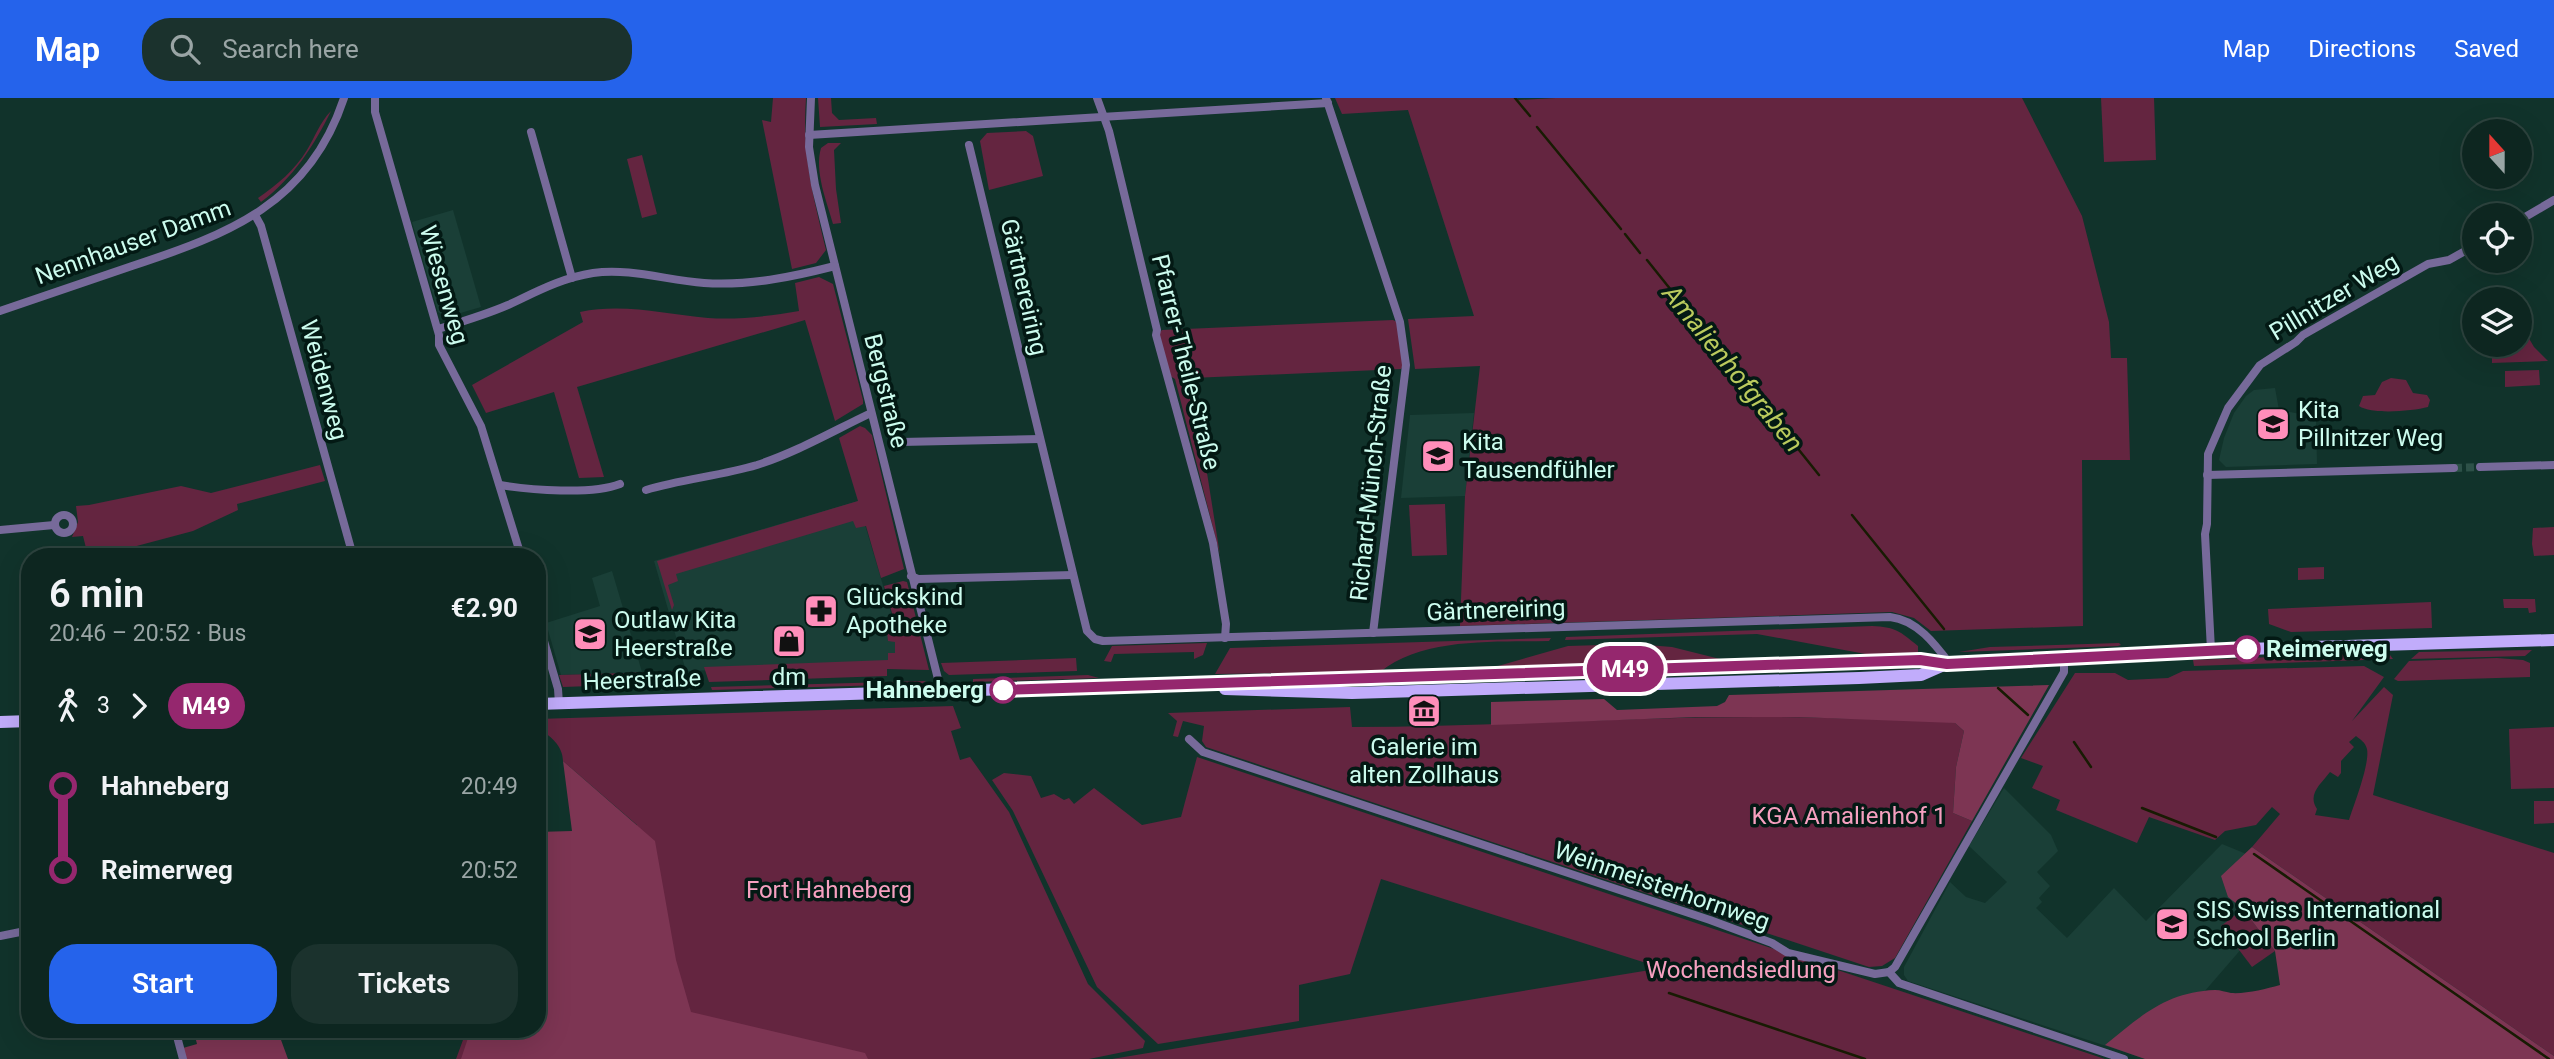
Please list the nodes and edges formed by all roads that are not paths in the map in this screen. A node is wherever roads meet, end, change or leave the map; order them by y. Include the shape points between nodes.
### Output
1 (344, 98) edge
2 (375, 98) edge
3 (811, 98) edge
4 (1097, 98) edge
5 (1327, 101) edge
6 (1104, 117) junction
7 (531, 132) dead end
8 (809, 135) junction
9 (969, 145) dead end
10 (2554, 200) edge
11 (2532, 213) edge
12 (255, 215) junction
13 (2462, 253) edge
14 (835, 266) junction
15 (572, 278) junction
16 (0, 311) edge
17 (438, 329) junction
18 (872, 413) junction
19 (1040, 439) junction
20 (901, 442) dead end
21 (2554, 465) edge
22 (2480, 467) tunnel mouth
23 (2454, 468) tunnel mouth
24 (2207, 475) junction
25 (620, 484) dead end
26 (500, 485) junction
27 (646, 490) dead end
28 (54, 525) dead end
29 (0, 530) edge
30 (351, 548) edge
31 (519, 548) edge
32 (1073, 575) junction
33 (912, 576) junction
34 (1374, 633) junction
35 (1225, 638) junction
36 (2554, 640) edge
37 (546, 648) edge
38 (2211, 650) junction
39 (2064, 659) junction
40 (1948, 664) junction
41 (941, 691) junction
42 (559, 704) junction
43 (546, 705) edge
44 (21, 721) edge
45 (0, 722) edge
46 (1189, 739) dead end
47 (21, 932) edge
48 (0, 936) edge
49 (1889, 972) junction
50 (177, 1038) edge
51 (183, 1059) edge
52 (2124, 1059) edge

1 - 12 street, Nennhauser Damm via 308,167
2 - 17 street, Wiesenweg via 375,112
3 - 8 street, Bergstraße
4 - 6 street, Pfarrer-Theile-Straße
5 - 6 street
5 - 34 street, Richard-Münch-Straße via 1400,322 1406,365
6 - 8 street
6 - 35 street, Pfarrer-Theile-Straße via 1164,367 1213,543
7 - 15 street
8 - 14 street, Bergstraße via 813,175
9 - 19 street, Gärtnereiring
10 - 11 street
12 - 16 street, Nennhauser Damm via 183,249
12 - 30 street, Weidenweg
13 - 24 street, Pillnitzer Weg via 2424,266 2260,365 2224,415 2208,454
14 - 15 street via 786,278 725,283 614,271
14 - 18 street, Bergstraße
15 - 17 street
17 - 26 street, Wiesenweg via 439,345 481,426
18 - 27 street via 765,462
18 - 33 street, Bergstraße
19 - 20 street
19 - 32 street, Gärtnereiring
21 - 22 street
23 - 24 street
24 - 38 street, Pillnitzer Weg
25 - 26 street via 545,491
26 - 31 street, Wiesenweg
28 - 29 street
32 - 33 street
32 - 35 street, Gärtnereiring via 1087,631 1095,639
33 - 41 street, Bergstraße
34 - 35 street, Gärtnereiring
34 - 40 street, Gärtnereiring via 1890,617 1914,625
36 - 38 main road, Heerstraße
37 - 42 street
38 - 39 main road, Heerstraße
39 - 40 main road, Heerstraße
39 - 49 street via 2064,671
40 - 41 main road, Heerstraße via 1920,660
41 - 42 main road, Heerstraße
42 - 43 main road, Heerstraße
44 - 45 main road
46 - 49 street, Weinmeisterhornweg via 1203,752 1710,920 1788,953 1875,974
47 - 48 street
49 - 52 street, Weinmeisterhornweg via 1899,983
50 - 51 street

